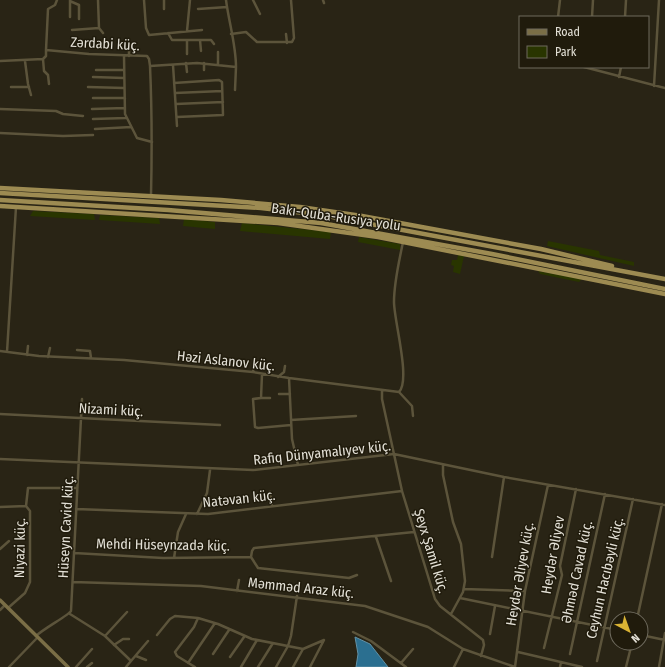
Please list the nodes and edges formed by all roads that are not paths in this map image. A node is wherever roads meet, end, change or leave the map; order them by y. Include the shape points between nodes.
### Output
1 (57, 0) edge
2 (70, 0) edge
3 (98, 0) edge
4 (144, 0) edge
5 (164, 0) edge
6 (190, 0) edge
7 (226, 0) edge
8 (253, 0) edge
9 (290, 0) edge
10 (560, 0) edge
11 (593, 0) edge
12 (626, 0) edge
13 (659, 0) edge
14 (227, 8) junction
15 (164, 9) dead end
16 (198, 9) dead end
17 (260, 14) dead end
18 (558, 16) edge
19 (592, 16) edge
20 (625, 16) edge
21 (70, 17) dead end
22 (79, 19) dead end
23 (99, 28) junction
24 (72, 30) dead end
25 (202, 30) dead end
26 (187, 31) junction
27 (103, 33) dead end
28 (168, 34) junction
29 (231, 34) junction
30 (286, 34) dead end
31 (187, 40) junction
32 (200, 40) junction
33 (286, 42) junction
34 (214, 44) dead end
35 (129, 46) dead end
36 (46, 50) junction
37 (201, 51) dead end
38 (218, 52) dead end
39 (187, 54) dead end
40 (124, 56) junction
41 (128, 56) junction
42 (43, 59) junction
43 (0, 61) edge
44 (26, 61) junction
45 (186, 63) junction
46 (204, 63) junction
47 (172, 64) junction
48 (218, 65) junction
49 (150, 66) junction
50 (236, 67) junction
51 (588, 68) edge
52 (621, 68) edge
53 (96, 70) dead end
54 (124, 70) junction
55 (204, 70) dead end
56 (187, 72) dead end
57 (93, 77) dead end
58 (619, 77) junction
59 (124, 78) junction
60 (174, 83) junction
61 (50, 84) dead end
62 (654, 86) junction
63 (11, 87) dead end
64 (29, 87) junction
65 (88, 87) dead end
66 (124, 88) junction
67 (665, 88) edge
68 (235, 90) dead end
69 (222, 91) junction
70 (176, 93) junction
71 (31, 95) dead end
72 (93, 98) dead end
73 (125, 98) junction
74 (223, 102) junction
75 (176, 104) junction
76 (125, 108) junction
77 (0, 109) edge
78 (92, 109) dead end
79 (83, 116) dead end
80 (126, 118) junction
81 (177, 118) junction
82 (93, 119) dead end
83 (177, 126) dead end
84 (131, 127) junction
85 (95, 129) dead end
86 (0, 134) edge
87 (93, 135) dead end
88 (152, 142) junction
89 (0, 188) edge
90 (0, 193) edge
91 (151, 196) junction
92 (0, 200) edge
93 (0, 206) edge
94 (16, 207) junction
95 (403, 242) junction
96 (633, 272) junction
97 (665, 279) edge
98 (665, 289) edge
99 (665, 294) edge
100 (28, 346) dead end
101 (50, 348) dead end
102 (77, 350) dead end
103 (0, 351) edge
104 (7, 352) junction
105 (27, 355) junction
106 (48, 357) junction
107 (91, 358) junction
108 (254, 362) dead end
109 (285, 366) dead end
110 (253, 372) junction
111 (262, 374) junction
112 (278, 377) junction
113 (289, 378) junction
114 (382, 390) junction
115 (399, 392) junction
116 (279, 394) dead end
117 (290, 394) junction
118 (261, 398) junction
119 (270, 398) dead end
120 (82, 399) dead end
121 (0, 414) edge
122 (356, 416) dead end
123 (413, 416) dead end
124 (80, 419) junction
125 (291, 420) junction
126 (220, 425) dead end
127 (291, 425) junction
128 (394, 454) junction
129 (0, 459) edge
130 (79, 463) junction
131 (298, 465) junction
132 (443, 465) junction
133 (210, 470) junction
134 (504, 477) junction
135 (548, 485) junction
136 (77, 488) junction
137 (576, 489) junction
138 (402, 490) junction
139 (270, 492) dead end
140 (605, 494) junction
141 (633, 499) junction
142 (664, 504) edge
143 (26, 506) junction
144 (272, 506) junction
145 (0, 507) edge
146 (76, 508) junction
147 (186, 514) junction
148 (197, 514) junction
149 (414, 532) junction
150 (376, 537) junction
151 (10, 541) dead end
152 (0, 549) edge
153 (74, 553) junction
154 (251, 557) junction
155 (492, 557) dead end
156 (174, 558) junction
157 (357, 575) dead end
158 (239, 580) dead end
159 (391, 581) dead end
160 (73, 582) junction
161 (464, 589) junction
162 (525, 591) junction
163 (237, 592) junction
164 (297, 596) junction
165 (460, 598) junction
166 (0, 600) edge
167 (495, 606) junction
168 (7, 607) junction
169 (0, 610) edge
170 (522, 611) junction
171 (639, 611) edge
172 (127, 612) dead end
173 (70, 614) junction
174 (451, 614) junction
175 (551, 617) junction
176 (198, 618) junction
177 (577, 622) junction
178 (216, 624) junction
179 (604, 627) junction
180 (609, 628) edge
181 (229, 630) junction
182 (352, 632) dead end
183 (665, 633) edge
184 (490, 634) dead end
185 (157, 635) dead end
186 (105, 636) junction
187 (37, 637) junction
188 (244, 637) junction
189 (649, 637) edge
190 (129, 639) dead end
191 (257, 640) junction
192 (664, 640) edge
193 (148, 641) dead end
194 (273, 643) junction
195 (114, 645) junction
196 (288, 646) junction
197 (544, 648) dead end
198 (92, 649) dead end
199 (303, 649) junction
200 (412, 649) dead end
201 (463, 649) junction
202 (630, 651) edge
203 (518, 652) junction
204 (213, 654) dead end
205 (570, 654) dead end
206 (136, 656) junction
207 (481, 656) junction
208 (230, 657) dead end
209 (146, 660) dead end
210 (131, 661) junction
211 (561, 662) junction
212 (597, 662) dead end
213 (92, 663) dead end
214 (188, 663) junction
215 (401, 663) junction
216 (10, 666) edge
217 (14, 667) edge
218 (68, 667) edge
219 (76, 667) edge
220 (87, 667) edge
221 (126, 667) edge
222 (195, 667) edge
223 (241, 667) edge
224 (258, 667) edge
225 (276, 667) edge
226 (293, 667) edge
227 (310, 667) edge
228 (406, 667) edge
229 (454, 667) edge
230 (515, 667) edge
231 (560, 667) edge
232 (582, 667) edge
233 (626, 667) edge
234 (659, 667) edge

1 - 36 street via 55,5 48,9
2 - 21 street
2 - 22 street via 79,5
3 - 23 street
4 - 28 street via 148,33 151,36
5 - 15 street
6 - 26 street
7 - 14 street
8 - 17 street
9 - 33 street via 294,40
10 - 18 street
11 - 19 street
12 - 20 street
13 - 62 street
14 - 16 street
14 - 29 street
23 - 24 street
23 - 27 street
25 - 26 street
26 - 28 street
28 - 31 street via 171,40
29 - 33 street via 246,32 257,42
29 - 50 street via 236,51
30 - 33 street
31 - 32 street
31 - 39 street
32 - 34 street via 213,40
32 - 37 street
35 - 41 street
36 - 40 street, Zərdabi küç.
36 - 42 street
38 - 48 street
40 - 41 street, Zərdabi küç.
40 - 54 street
41 - 49 street, Zərdabi küç. via 148,57
42 - 44 street
42 - 61 street via 44,71
43 - 44 street
44 - 64 street
45 - 46 street, Zərdabi küç.
45 - 47 street, Zərdabi küç.
45 - 56 street
46 - 48 street, Zərdabi küç.
46 - 55 street
47 - 49 street, Zərdabi küç.
47 - 60 street
48 - 50 street, Zərdabi küç.
49 - 88 street
50 - 68 street
51 - 58 street
52 - 58 street
53 - 54 street
54 - 59 street
57 - 59 street
58 - 62 street
59 - 66 street
60 - 69 street via 221,80
60 - 70 street
62 - 67 street
63 - 64 street
64 - 71 street
65 - 66 street
66 - 73 street
69 - 70 street
69 - 74 street
70 - 75 street
72 - 73 street
73 - 76 street
74 - 75 street
74 - 81 street via 222,116
75 - 81 street
76 - 78 street
76 - 80 street
77 - 79 street via 55,111
80 - 82 street
80 - 84 street
81 - 83 street
84 - 85 street
84 - 88 street via 137,138
86 - 87 street
88 - 91 street
89 - 91 highway
90 - 96 highway, Bakı-Quba-Rusiya yolu via 301,212
91 - 96 highway via 288,206 362,216 541,249
92 - 98 highway, Bakı-Quba-Rusiya yolu via 168,210 321,223
93 - 94 highway
94 - 95 highway via 247,220
94 - 104 street
95 - 99 highway
95 - 115 street via 394,290 403,382
96 - 97 highway, Bakı-Quba-Rusiya yolu
100 - 105 street
101 - 106 street
102 - 107 street via 90,351
103 - 104 street, Həzi Aslanov küç.
104 - 105 street, Həzi Aslanov küç.
105 - 106 street, Həzi Aslanov küç.
106 - 107 street, Həzi Aslanov küç.
107 - 110 street, Həzi Aslanov küç.
108 - 110 street
109 - 112 street via 284,372
110 - 111 street, Həzi Aslanov küç.
111 - 112 street, Həzi Aslanov küç.
111 - 118 street
112 - 113 street, Həzi Aslanov küç.
113 - 114 street, Həzi Aslanov küç.
113 - 117 street
114 - 115 street, Həzi Aslanov küç.
114 - 128 street, Şeyx Şamil küç.
115 - 123 street via 412,406
116 - 117 street
117 - 125 street
118 - 119 street
118 - 127 street via 253,399 255,427
120 - 124 street, Hüseyn Cavid küç.
121 - 124 street, Nizami küç.
122 - 125 street
124 - 126 street, Nizami küç.
124 - 130 street, Hüseyn Cavid küç.
125 - 127 street
127 - 131 street via 292,443
128 - 131 street, Rafiq Dünyamalıyev küç.
128 - 132 street, Rafiq Dünyamalıyev küç.
128 - 138 street, Şeyx Şamil küç.
129 - 130 street, Rafiq Dünyamalıyev küç.
130 - 133 street, Rafiq Dünyamalıyev küç.
130 - 136 street, Hüseyn Cavid küç.
131 - 133 street, Rafiq Dünyamalıyev küç. via 253,470
132 - 134 street, Rafiq Dünyamalıyev küç.
132 - 161 street via 453,522 461,544
133 - 148 street via 206,493
134 - 135 street, Rafiq Dünyamalıyev küç.
134 - 155 street
135 - 137 street, Rafiq Dünyamalıyev küç.
135 - 162 street, Heydər Əliyev küç.
136 - 143 street, Niyazi küç. via 28,488
136 - 146 street, Hüseyn Cavid küç.
137 - 140 street, Rafiq Dünyamalıyev küç.
137 - 175 street, Heydər Əliyev via 560,566 562,575
138 - 144 street, Natəvan küç.
138 - 149 street, Şeyx Şamil küç.
139 - 144 street
140 - 141 street, Rafiq Dünyamalıyev küç.
140 - 177 street, Əhməd Cavad küç.
141 - 142 street, Rafiq Dünyamalıyev küç.
141 - 179 street, Ceyhun Hacıbəyli küç.
142 - 171 street
143 - 145 street, Niyazi küç.
143 - 168 street, Niyazi küç. via 30,511 30,582 25,593
144 - 148 street, Natəvan küç.
146 - 147 street, Natəvan küç.
146 - 153 street, Hüseyn Cavid küç.
147 - 148 street, Natəvan küç.
147 - 156 street via 178,532
149 - 150 street
149 - 174 street, Şeyx Şamil küç. via 436,601
150 - 154 street via 254,548
150 - 159 street
151 - 152 street
153 - 156 street, Mehdi Hüseynzadə küç.
153 - 160 street, Hüseyn Cavid küç.
154 - 156 street, Mehdi Hüseynzadə küç.
154 - 157 street via 258,568 349,578
158 - 163 street
160 - 163 street, Məmməd Araz küç. via 196,586
160 - 173 street, Hüseyn Cavid küç.
161 - 162 street
161 - 165 street
162 - 170 street, Heydər Əliyev küç.
163 - 164 street, Məmməd Araz küç.
164 - 196 street
164 - 201 street, Məmməd Araz küç. via 365,606 428,627
165 - 167 street
165 - 174 street
166 - 168 main road
167 - 170 street
167 - 184 street
168 - 169 street, Niyazi küç.
168 - 187 main road
170 - 175 street
170 - 203 street, Heydər Əliyev küç.
172 - 186 street
173 - 186 street
173 - 187 street via 54,622
174 - 207 street, Şeyx Şamil küç. via 483,640
175 - 177 street
175 - 197 street, Heydər Əliyev
176 - 178 street
176 - 185 street via 172,617
176 - 214 street via 175,652
177 - 179 street
177 - 205 street, Əhməd Cavad küç.
178 - 181 street
178 - 214 street
179 - 180 street
179 - 212 street, Ceyhun Hacıbəyli küç.
181 - 188 street
181 - 204 street
182 - 215 street via 371,641
183 - 192 street
186 - 195 street
187 - 216 street
187 - 218 main road
188 - 191 street
188 - 208 street
189 - 192 street
190 - 195 street via 123,639
191 - 194 street
191 - 223 street
192 - 234 street
193 - 206 street
194 - 196 street
194 - 224 street
195 - 210 street
196 - 199 street
196 - 225 street
198 - 219 street
199 - 226 street
199 - 227 street via 320,640 324,641
200 - 215 street
201 - 207 street, Məmməd Araz küç.
201 - 229 street
202 - 233 street
203 - 211 street
203 - 230 street, Heydər Əliyev küç.
206 - 209 street
206 - 210 street
207 - 230 street, Məmməd Araz küç.
210 - 221 street
211 - 231 street
211 - 232 street
213 - 220 street
214 - 222 street
215 - 228 street
216 - 217 street

